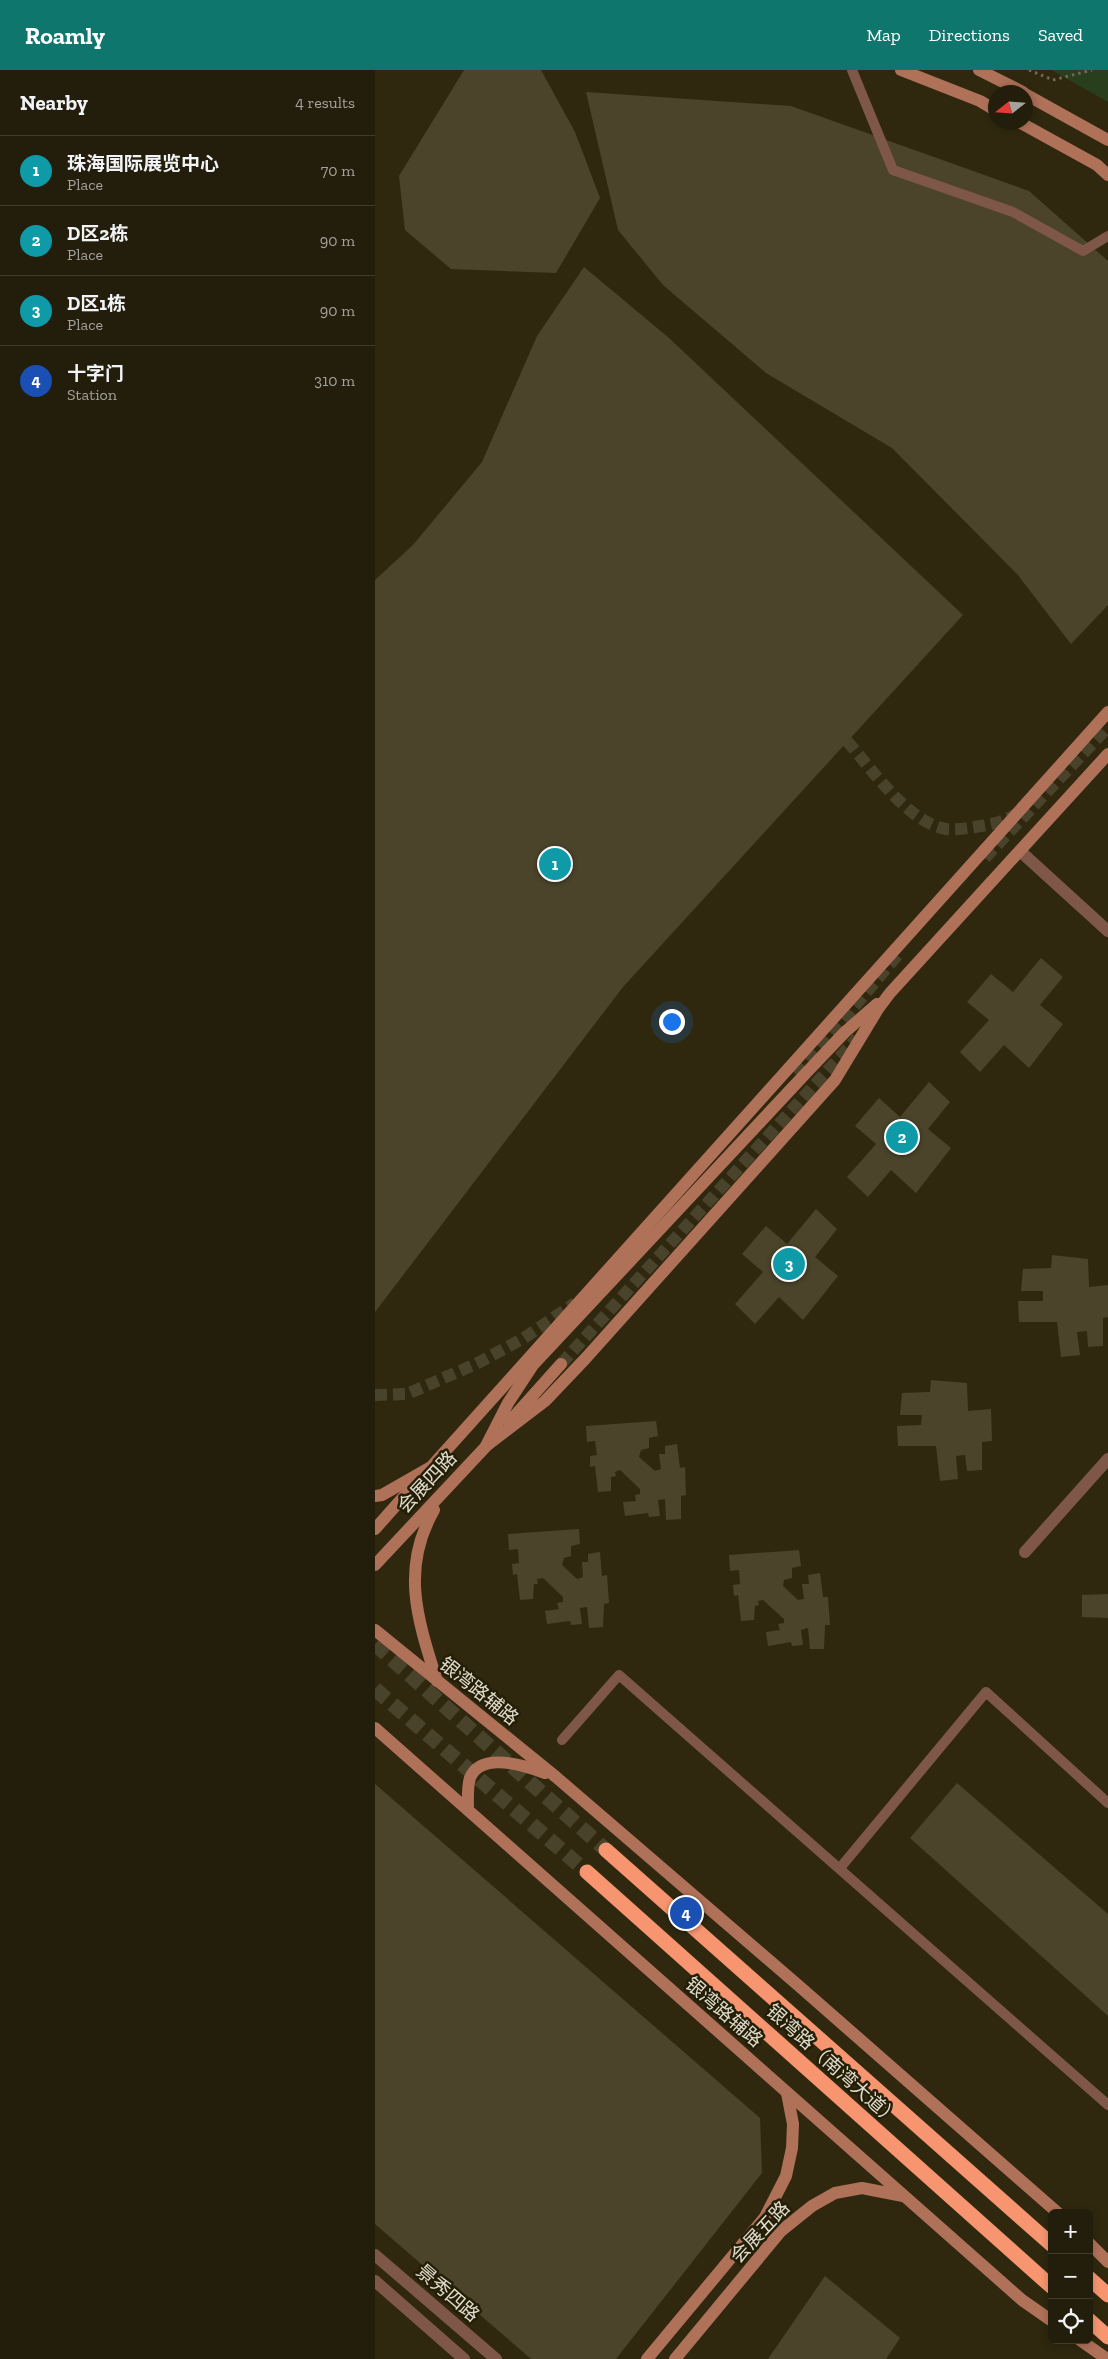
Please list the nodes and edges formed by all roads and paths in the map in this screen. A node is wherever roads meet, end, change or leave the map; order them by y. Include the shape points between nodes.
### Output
1 (852, 70) edge
2 (901, 70) edge
3 (979, 70) edge
4 (1029, 70) edge
5 (1092, 70) edge
6 (1008, 85) edge
7 (1033, 98) edge
8 (988, 106) edge
9 (1033, 130) edge
10 (1108, 140) edge
11 (1108, 175) edge
12 (1108, 236) edge
13 (1108, 712) edge
14 (1108, 754) edge
15 (1019, 851) junction
16 (1108, 932) edge
17 (890, 993) junction
18 (561, 1364) tunnel mouth
19 (486, 1446) junction
20 (1108, 1460) edge
21 (431, 1467) junction
22 (445, 1492) junction
23 (375, 1496) edge
24 (375, 1529) edge
25 (1025, 1552) dead end
26 (375, 1565) edge
27 (375, 1630) edge
28 (437, 1681) junction
29 (375, 1728) edge
30 (562, 1740) dead end
31 (556, 1777) junction
32 (1108, 1803) edge
33 (468, 1810) junction
34 (606, 1850) tunnel mouth
35 (840, 1868) junction
36 (587, 1872) tunnel mouth
37 (787, 2093) junction
38 (1108, 2105) edge
39 (904, 2196) junction
40 (1053, 2209) edge
41 (1048, 2241) edge
42 (1093, 2247) edge
43 (375, 2255) edge
44 (1108, 2262) edge
45 (375, 2281) edge
46 (1093, 2282) edge
47 (1048, 2283) edge
48 (1108, 2295) edge
49 (1048, 2317) edge
50 (1093, 2324) edge
51 (1108, 2337) edge
52 (1086, 2344) edge
53 (464, 2359) edge
54 (496, 2359) edge
55 (647, 2359) edge
56 (675, 2359) edge
57 (1107, 2359) edge

1 - 12 lane via 893,170 1013,212 1083,250
2 - 8 main road
3 - 6 main road
4 - 5 path via 1053,80
7 - 10 main road
9 - 11 main road via 1097,165
13 - 21 main road, 会展四路
14 - 15 main road
15 - 16 street
15 - 17 main road
17 - 19 main road via 845,1032 533,1365 508,1403
17 - 19 main road via 835,1080 565,1381
18 - 19 main road
19 - 22 main road, 会展四路
20 - 25 street
21 - 23 main road
21 - 24 main road, 会展四路
22 - 26 main road, 会展四路
22 - 28 main road via 424,1527 415,1558 414,1586 423,1636
27 - 28 main road, 银湾路辅路
28 - 31 main road, 银湾路辅路
29 - 33 main road, 银湾路辅路
30 - 35 lane via 619,1675
31 - 33 main road via 525,1765 501,1762 480,1766 470,1778
31 - 40 main road, 银湾路辅路
32 - 35 lane via 986,1692
33 - 37 main road, 银湾路辅路
34 - 41 highway, 银湾路（南湾大道）
35 - 38 lane
36 - 47 highway, 银湾路（南湾大道）
37 - 39 main road, 银湾路辅路
37 - 55 main road, 会展五路 via 793,2124 792,2148 786,2176 765,2218
39 - 49 main road, 银湾路辅路 via 1023,2300
39 - 56 main road, 会展五路 via 862,2188 835,2193 812,2206 781,2232
42 - 44 main road
43 - 54 street, 景秀四路
45 - 53 street, 景秀四路
46 - 48 highway
50 - 51 highway
52 - 57 main road

